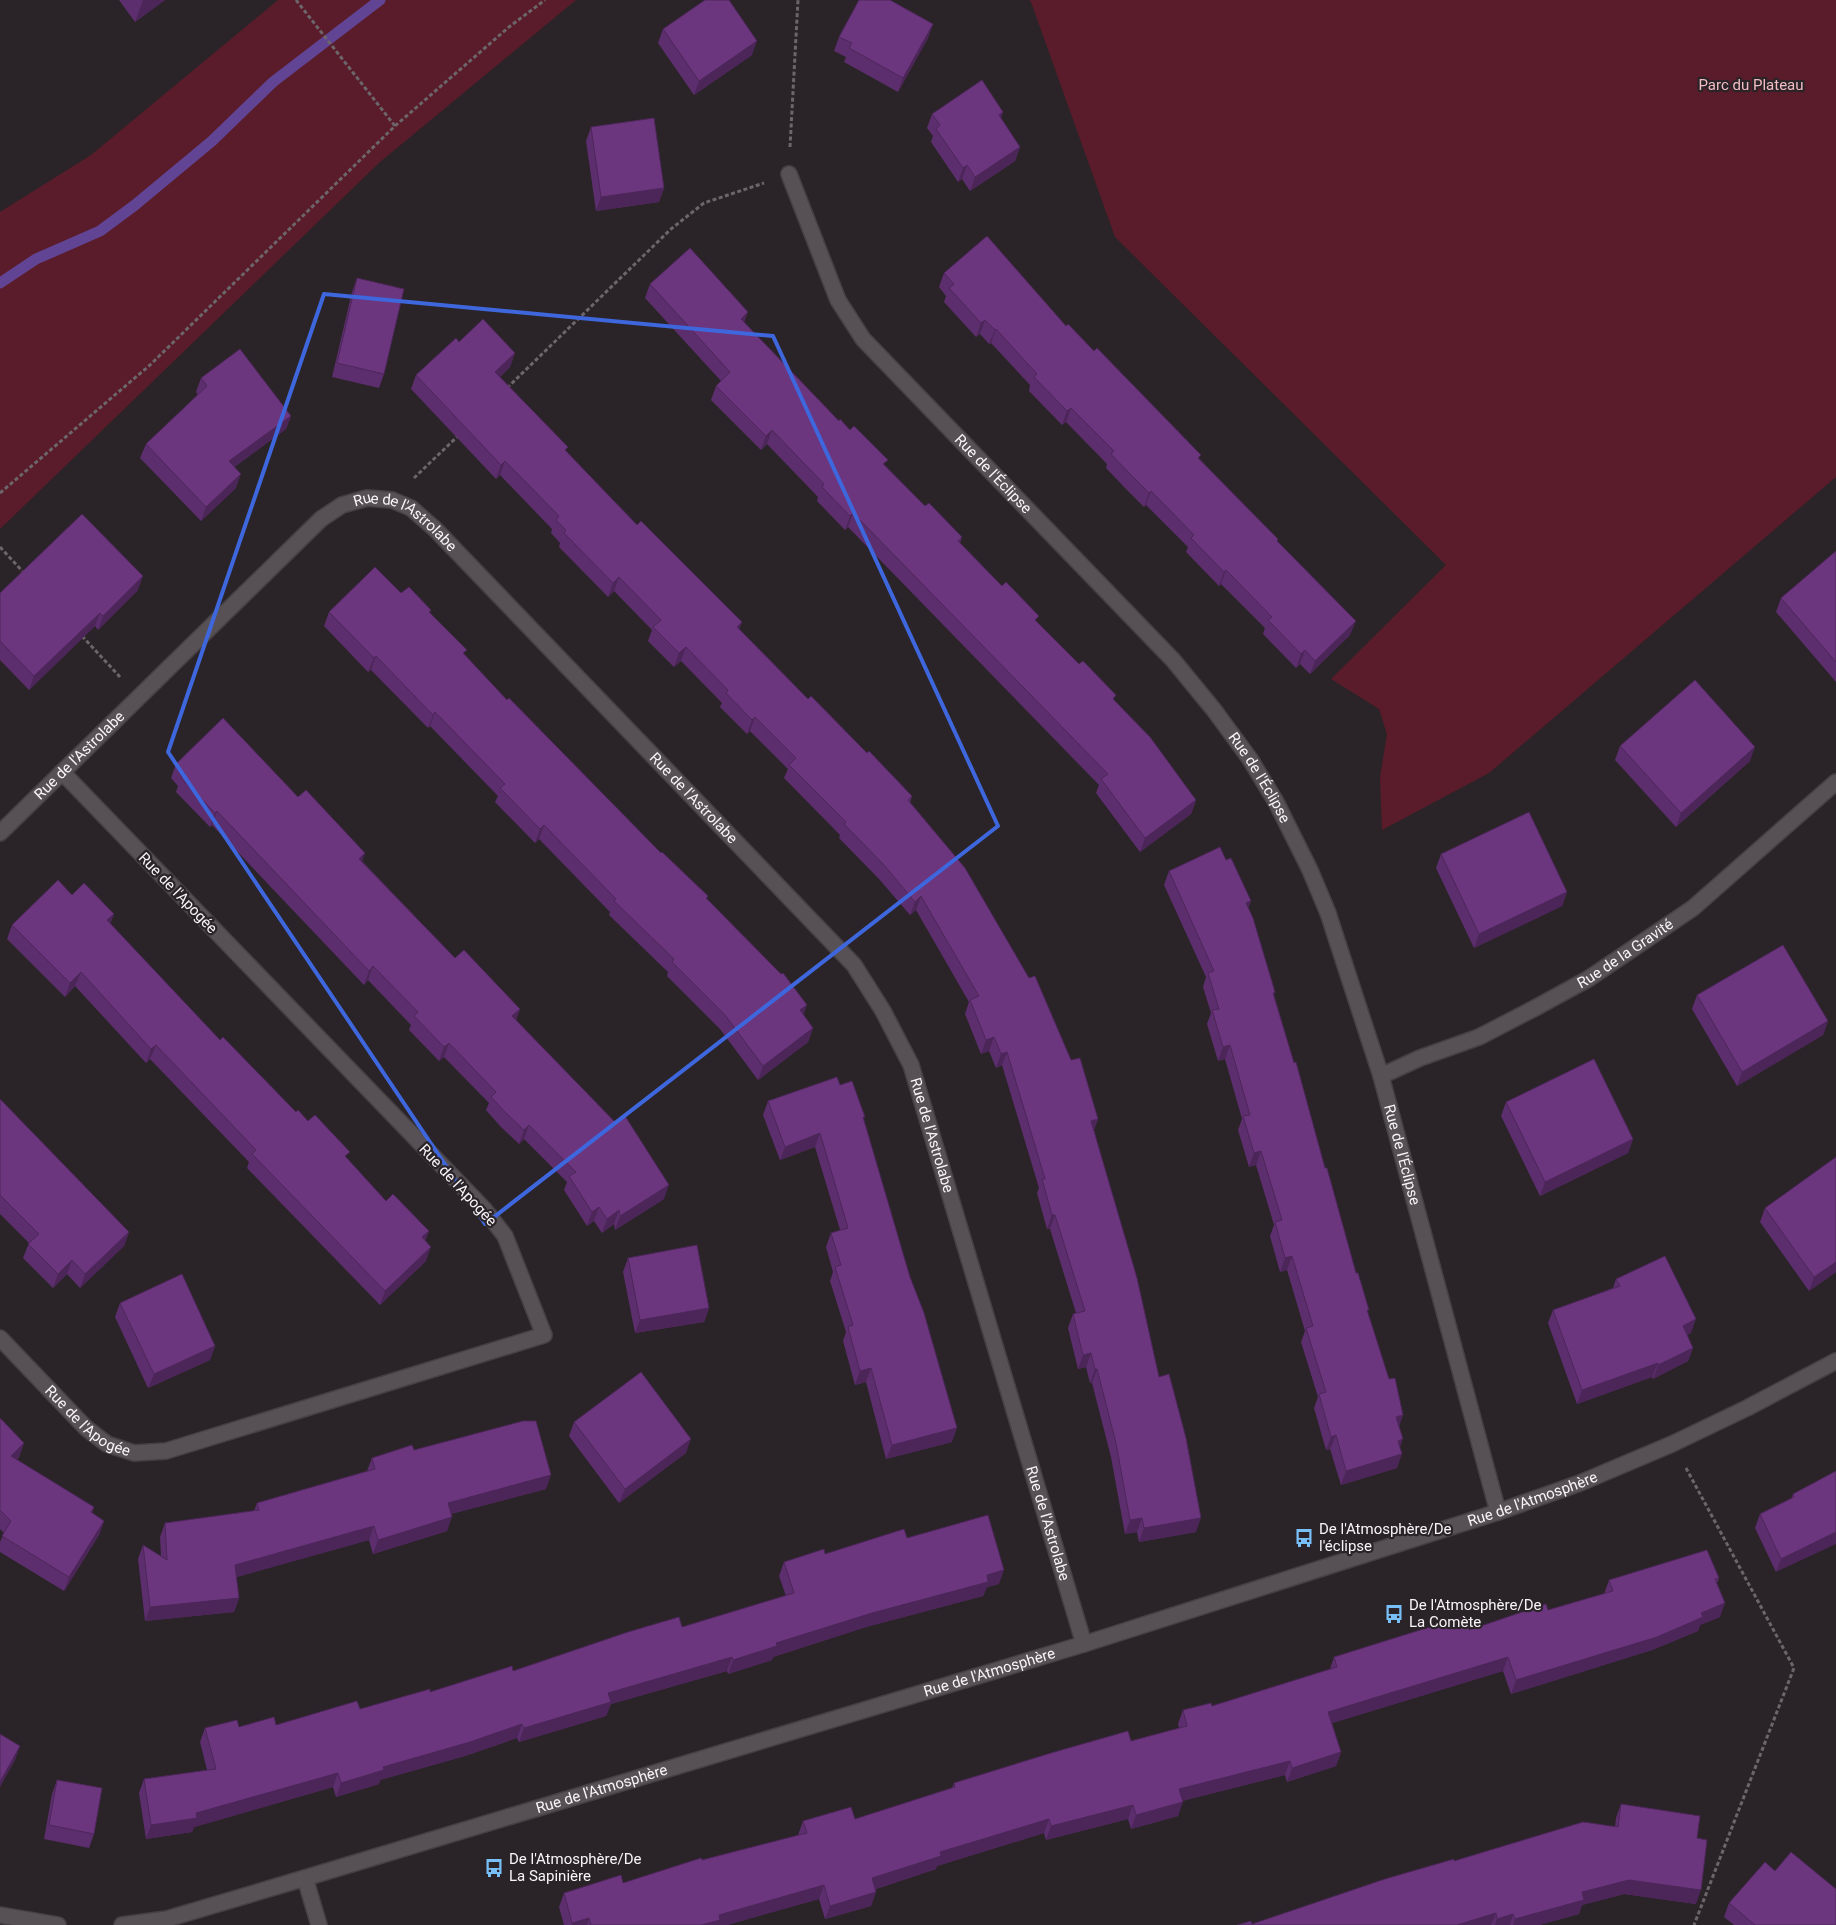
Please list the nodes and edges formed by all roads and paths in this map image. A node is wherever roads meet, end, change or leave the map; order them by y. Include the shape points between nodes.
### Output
1 (296, 0) edge
2 (545, 0) edge
3 (798, 0) edge
4 (395, 126) junction
5 (789, 174) junction
6 (506, 389) edge
7 (463, 430) edge
8 (0, 493) edge
9 (392, 500) junction
10 (0, 547) edge
11 (26, 576) edge
12 (79, 633) edge
13 (139, 697) junction
14 (62, 772) junction
15 (1836, 782) edge
16 (0, 833) edge
17 (1381, 1076) junction
18 (0, 1338) edge
19 (1836, 1361) edge
20 (1672, 1444) junction
21 (1498, 1512) junction
22 (1084, 1644) junction
23 (305, 1878) junction
24 (0, 1915) edge
25 (58, 1925) edge
26 (122, 1925) edge
27 (319, 1925) edge
28 (1694, 1925) edge

1 - 4 path
2 - 4 path
3 - 5 path
4 - 8 path via 150,365
5 - 6 path via 704,203 671,229
5 - 17 street, Rue de l'Éclipse via 838,300 864,339 1173,660 1250,759 1276,802 1328,913
7 - 9 path
9 - 13 street, Rue de l'Astrolabe via 367,498 342,504 321,519
9 - 22 street, Rue de l'Astrolabe via 411,508 435,529 854,965 883,1011 911,1065
10 - 11 path
12 - 13 path
13 - 14 street, Rue de l'Astrolabe
14 - 16 street, Rue de l'Astrolabe
14 - 18 street, Rue de l'Apogée via 484,1209 505,1236 544,1336 166,1451 134,1453 108,1444 86,1428
15 - 17 street, Rue de la Gravité via 1693,908 1603,968 1479,1037
17 - 21 street, Rue de l'Éclipse
19 - 20 street, Rue de l'Atmosphère
20 - 21 street, Rue de l'Atmosphère
20 - 28 path via 1794,1668
21 - 22 street, Rue de l'Atmosphère
22 - 23 street, Rue de l'Atmosphère
23 - 26 street, Rue de l'Atmosphère via 167,1919
23 - 27 street
24 - 25 street

